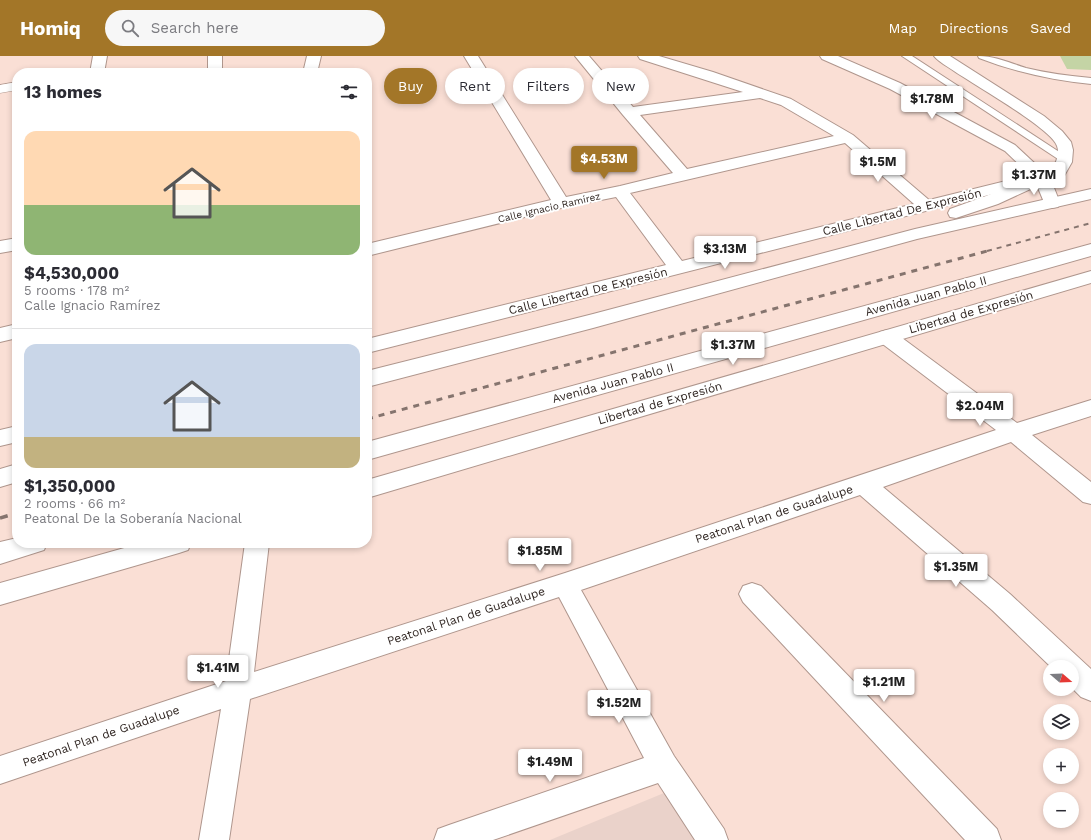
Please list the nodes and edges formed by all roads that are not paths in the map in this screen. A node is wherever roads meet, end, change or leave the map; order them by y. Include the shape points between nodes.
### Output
1 (100, 56) edge
2 (215, 56) edge
3 (314, 56) edge
4 (472, 56) edge
5 (582, 56) edge
6 (645, 56) edge
7 (827, 56) edge
8 (906, 56) edge
9 (941, 56) edge
10 (982, 56) edge
11 (98, 68) edge
12 (215, 68) edge
13 (311, 68) edge
14 (1091, 80) edge
15 (12, 87) edge
16 (0, 89) edge
17 (764, 94) junction
18 (628, 112) junction
19 (848, 138) junction
20 (1065, 160) junction
21 (683, 175) junction
22 (1042, 178) junction
23 (620, 191) junction
24 (1091, 194) edge
25 (1052, 202) junction
26 (561, 203) junction
27 (926, 206) junction
28 (915, 234) junction
29 (12, 245) edge
30 (0, 247) edge
31 (372, 249) edge
32 (1091, 250) edge
33 (1091, 261) edge
34 (1038, 265) junction
35 (678, 268) junction
36 (1091, 277) edge
37 (12, 332) edge
38 (0, 335) edge
39 (887, 337) junction
40 (372, 345) edge
41 (372, 378) edge
42 (1091, 408) edge
43 (1014, 432) junction
44 (12, 435) edge
45 (0, 438) edge
46 (372, 450) edge
47 (12, 475) edge
48 (0, 478) edge
49 (864, 484) junction
50 (372, 488) edge
51 (1091, 495) edge
52 (18, 548) edge
53 (162, 548) edge
54 (256, 548) edge
55 (0, 553) edge
56 (565, 584) junction
57 (0, 594) edge
58 (752, 594) dead end
59 (1063, 660) edge
60 (1079, 676) edge
61 (1091, 688) edge
62 (238, 690) junction
63 (664, 766) junction
64 (0, 770) edge
65 (214, 840) edge
66 (449, 840) edge
67 (713, 840) edge
68 (986, 840) edge

1 - 11 street
2 - 12 street
3 - 13 street
4 - 26 street
5 - 18 street
6 - 17 street via 708,74
7 - 22 street via 895,86 1010,148
8 - 20 lane
9 - 20 street via 1051,130 1064,143
10 - 14 lane via 1033,73
15 - 16 street
17 - 18 street
17 - 19 street via 786,102
18 - 21 street
19 - 21 street, Calle Ignacio Ramírez
19 - 27 street
20 - 22 street via 1058,173
21 - 23 street, Calle Ignacio Ramírez
22 - 25 street
22 - 27 street, Calle Libertad De Expresión
22 - 28 street via 933,223
23 - 26 street, Calle Ignacio Ramírez
23 - 35 street
24 - 25 street
25 - 28 street
26 - 31 street, Calle Ignacio Ramírez
27 - 35 street, Calle Libertad De Expresión
28 - 41 street
29 - 30 street
32 - 34 street, Avenida Juan Pablo II
33 - 34 street
34 - 46 street, Avenida Juan Pablo II
35 - 40 street, Calle Libertad De Expresión
36 - 39 street, Libertad de Expresión
37 - 38 street
39 - 43 street
39 - 50 street, Libertad de Expresión
42 - 43 street, Peatonal Plan de Guadalupe
43 - 49 street, Peatonal Plan de Guadalupe
43 - 51 street
44 - 45 street
47 - 48 street
49 - 56 street, Peatonal Plan de Guadalupe
49 - 59 street via 1001,602
52 - 55 street
53 - 57 street
54 - 62 street
56 - 62 street, Peatonal Plan de Guadalupe
56 - 63 street
58 - 68 street
60 - 61 street
62 - 64 street, Peatonal Plan de Guadalupe
62 - 65 street
63 - 66 street
63 - 67 street

